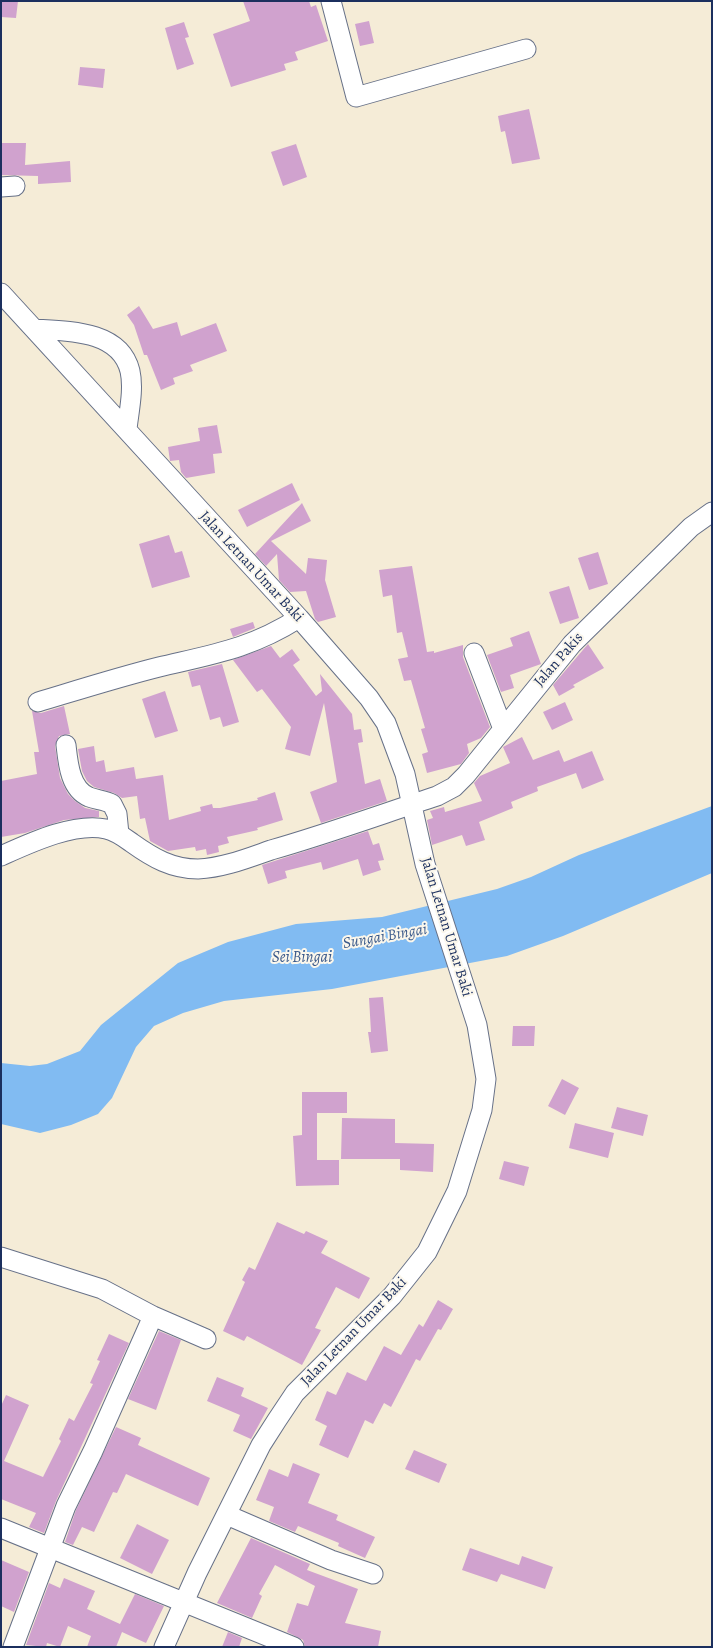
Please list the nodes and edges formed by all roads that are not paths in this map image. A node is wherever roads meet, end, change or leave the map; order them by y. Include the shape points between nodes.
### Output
1 (331, 1) edge
2 (526, 49) dead end
3 (1, 293) edge
4 (34, 329) junction
5 (127, 429) junction
6 (712, 512) edge
7 (299, 618) junction
8 (474, 653) dead end
9 (38, 702) dead end
10 (503, 729) junction
11 (66, 745) dead end
12 (410, 805) junction
13 (120, 834) junction
14 (1, 856) edge
15 (1, 1257) edge
16 (154, 1316) junction
17 (206, 1339) dead end
18 (227, 1515) junction
19 (1, 1528) edge
20 (49, 1548) junction
21 (373, 1574) dead end
22 (185, 1602) junction
23 (13, 1647) edge
24 (164, 1647) edge
25 (294, 1647) edge

1 - 2 street via 356,97
3 - 4 street, Jalan Letnan Umar Baki
4 - 5 street, Jalan Letnan Umar Baki
4 - 5 street via 69,331 99,338 124,354 130,372 131,393
5 - 7 street, Jalan Letnan Umar Baki
6 - 10 street, Jalan Pakis via 690,527 572,644
7 - 9 street via 266,637 219,655 160,667
7 - 12 street, Jalan Letnan Umar Baki via 369,698 386,723 404,774
8 - 10 street
10 - 12 street, Jalan Pakis via 454,787
11 - 13 street via 76,785 85,795 112,804
12 - 13 street, Jalan Pakis via 224,865 199,869 165,864
12 - 18 street, Jalan Letnan Umar Baki via 425,864 477,1025 486,1079 482,1110 457,1191 427,1252 392,1296 295,1393 261,1444
13 - 14 street via 107,829 88,828 31,842
15 - 16 street via 102,1289
16 - 17 street
16 - 20 street
18 - 21 street via 331,1560
18 - 22 street, Jalan Letnan Umar Baki
19 - 20 street
20 - 22 street
20 - 23 street
22 - 24 street, Jalan Letnan Umar Baki
22 - 25 street

